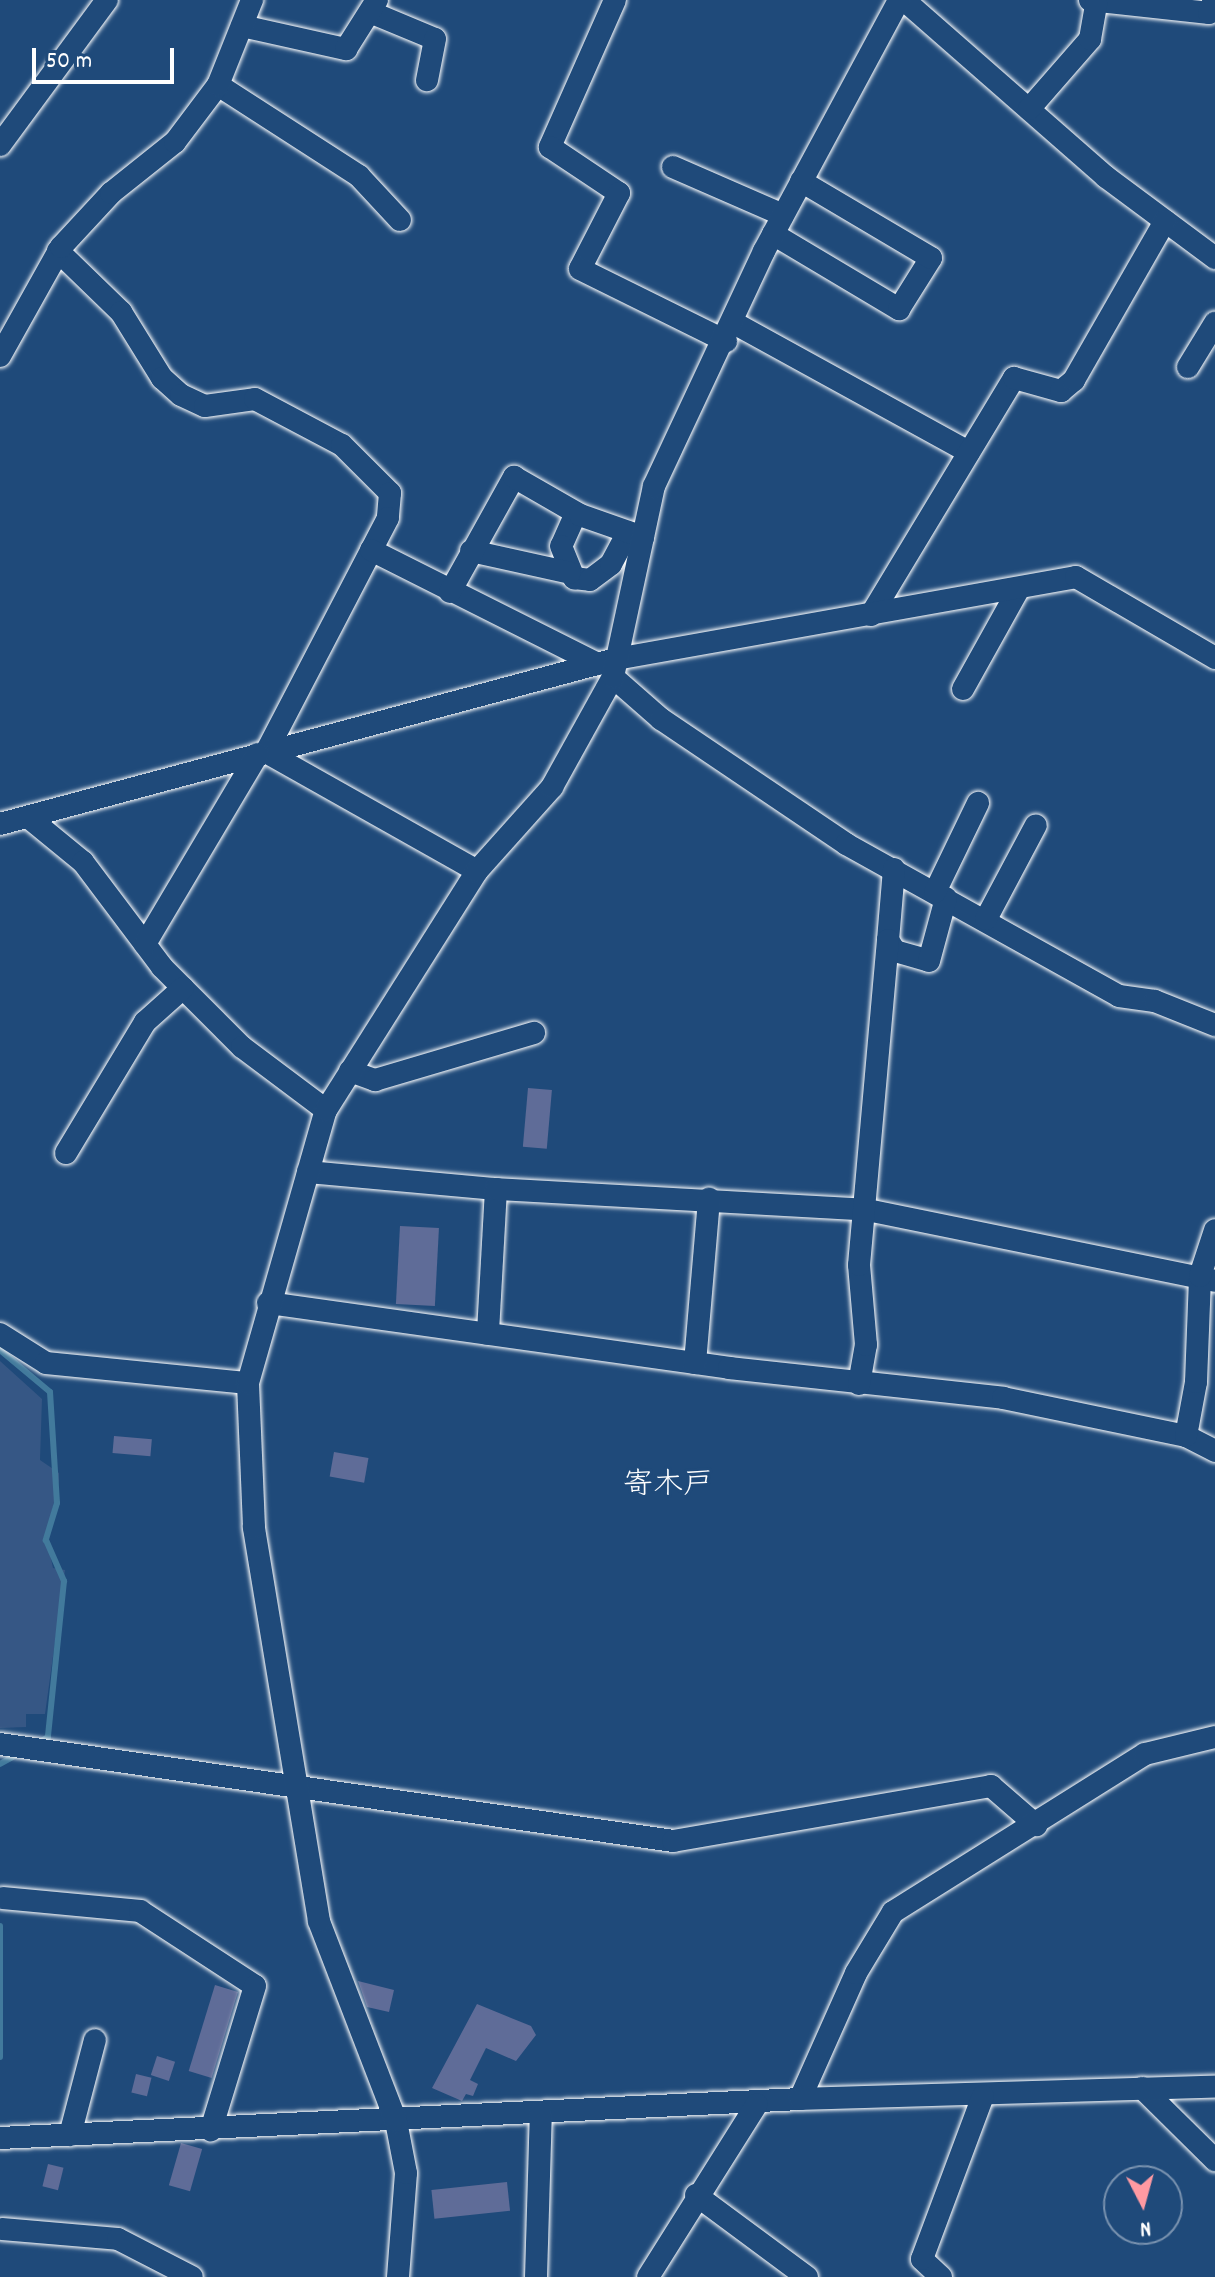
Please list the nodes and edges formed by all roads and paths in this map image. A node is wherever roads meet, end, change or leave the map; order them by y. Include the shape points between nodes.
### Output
1 (107, 0) edge
2 (252, 0) edge
3 (615, 0) edge
4 (902, 0) edge
5 (1214, 0) edge
6 (1093, 2) edge
7 (374, 6) edge
8 (242, 26) junction
9 (427, 80) dead end
10 (218, 85) junction
11 (1029, 109) junction
12 (0, 145) edge
13 (673, 167) dead end
14 (801, 181) junction
15 (400, 220) dead end
16 (1165, 221) junction
17 (778, 224) junction
18 (58, 251) junction
19 (1215, 258) edge
20 (1215, 323) edge
21 (730, 332) junction
22 (0, 356) edge
23 (1188, 367) dead end
24 (969, 452) junction
25 (576, 513) junction
26 (636, 534) junction
27 (371, 550) junction
28 (471, 551) junction
29 (570, 573) junction
30 (1018, 590) junction
31 (450, 592) junction
32 (871, 615) junction
33 (1215, 658) edge
34 (609, 666) junction
35 (963, 689) dead end
36 (262, 753) junction
37 (978, 803) dead end
38 (28, 817) junction
39 (0, 824) edge
40 (1036, 825) dead end
41 (894, 869) junction
42 (477, 871) junction
43 (941, 895) junction
44 (986, 919) junction
45 (888, 940) junction
46 (145, 944) junction
47 (183, 988) junction
48 (1215, 1025) edge
49 (534, 1033) dead end
50 (350, 1071) junction
51 (326, 1110) junction
52 (66, 1153) dead end
53 (308, 1172) junction
54 (496, 1189) junction
55 (709, 1199) junction
56 (867, 1210) junction
57 (1215, 1230) edge
58 (1208, 1278) edge
59 (268, 1303) junction
60 (0, 1334) edge
61 (488, 1334) junction
62 (695, 1363) junction
63 (248, 1383) junction
64 (859, 1384) junction
65 (1186, 1436) junction
66 (1215, 1451) edge
67 (1215, 1737) edge
68 (0, 1744) edge
69 (294, 1790) junction
70 (1036, 1825) junction
71 (3, 1898) dead end
72 (95, 2040) dead end
73 (1215, 2087) edge
74 (1142, 2088) junction
75 (983, 2096) junction
76 (800, 2099) junction
77 (757, 2104) junction
78 (541, 2113) junction
79 (396, 2121) junction
80 (211, 2130) junction
81 (70, 2135) junction
82 (0, 2138) edge
83 (1215, 2160) edge
84 (696, 2195) junction
85 (2, 2229) edge
86 (192, 2277) edge
87 (398, 2277) edge
88 (536, 2277) edge
89 (648, 2277) edge
90 (807, 2277) edge
91 (941, 2277) edge

1 - 12 street
2 - 8 street
3 - 21 street via 550,147 619,193 580,269
4 - 11 street
4 - 14 street
5 - 6 street via 1209,13 1182,6
6 - 11 street via 1090,39
7 - 8 street via 346,49
7 - 9 street via 435,39
8 - 10 street
10 - 15 street via 359,176
10 - 18 street via 175,142 111,193
11 - 16 street
13 - 17 street
14 - 17 street
14 - 17 street via 931,258 899,309
16 - 19 street
16 - 24 street via 1074,380 1061,391 1014,378
17 - 21 street
18 - 22 street
18 - 27 street via 121,312 162,378 181,395 205,406 255,399 372,468 390,493 388,518
20 - 23 street
21 - 24 street
21 - 26 street
24 - 32 street
25 - 26 street
25 - 28 street via 514,477
25 - 29 street via 561,546
26 - 29 street via 590,580
26 - 34 street
27 - 31 street
27 - 36 street
28 - 29 street
28 - 31 street
30 - 32 street
30 - 33 street via 1076,577
30 - 35 street
31 - 34 street
32 - 34 street
34 - 36 street
34 - 41 street via 674,728
34 - 42 street via 552,787
36 - 38 street
36 - 42 street
36 - 46 street
37 - 43 street
38 - 39 street
38 - 46 street via 83,862
40 - 44 street
41 - 43 street
41 - 45 street
42 - 50 street
43 - 44 street
43 - 45 street via 929,961 895,951
44 - 48 street via 1119,996 1155,1001
45 - 56 street
46 - 47 street
47 - 51 street via 242,1047
47 - 52 street via 145,1022
49 - 50 street via 375,1080
50 - 51 street
51 - 53 street
53 - 54 street
53 - 59 street
54 - 55 street
54 - 61 street
55 - 56 street
55 - 62 street
56 - 58 street
56 - 64 street via 859,1265 866,1345
57 - 58 street
58 - 65 street
59 - 61 street
59 - 63 street
60 - 63 street via 46,1363
61 - 62 street
62 - 64 street
63 - 69 street via 254,1527
64 - 65 street via 1003,1398
65 - 66 street
67 - 70 street via 1145,1754
68 - 69 street
69 - 70 street via 673,1841 991,1786
69 - 79 street via 319,1921
70 - 76 street via 893,1912 856,1973
71 - 80 street via 140,1911 255,1986
72 - 81 street
73 - 74 street
74 - 75 street
74 - 83 street
75 - 76 street
75 - 91 street via 922,2259
76 - 77 street
77 - 78 street
77 - 84 street
78 - 79 street
78 - 88 street
79 - 80 street
79 - 87 street via 406,2173
80 - 81 street
81 - 82 street
84 - 89 street
84 - 90 street
85 - 86 street via 118,2239

